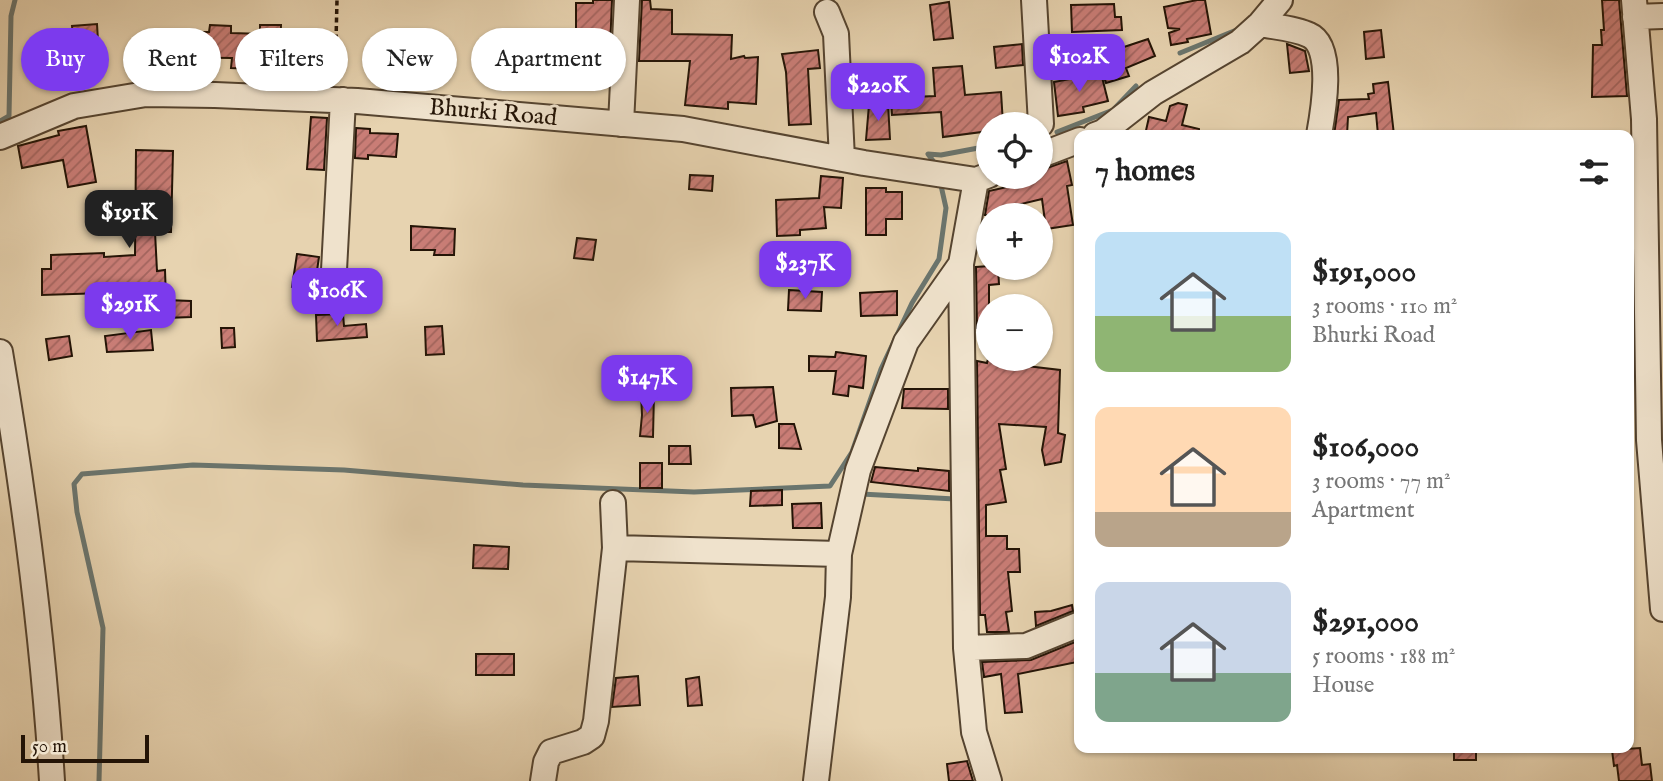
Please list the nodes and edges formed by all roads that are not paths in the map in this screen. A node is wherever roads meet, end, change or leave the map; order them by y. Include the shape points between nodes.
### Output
1 (627, 0) edge
2 (1034, 0) edge
3 (1280, 0) edge
4 (1635, 8) edge
5 (827, 12) dead end
6 (1663, 16) edge
7 (1260, 24) junction
8 (339, 100) junction
9 (1040, 112) edge
10 (621, 124) junction
11 (1106, 130) edge
12 (1320, 130) edge
13 (0, 137) edge
14 (1074, 143) edge
15 (1053, 150) edge
16 (842, 159) junction
17 (974, 177) edge
18 (961, 264) junction
19 (333, 289) dead end
20 (0, 352) edge
21 (1639, 400) edge
22 (1648, 490) edge
23 (612, 503) dead end
24 (615, 548) junction
25 (839, 554) junction
26 (1662, 575) edge
27 (1663, 609) edge
28 (1074, 627) edge
29 (965, 649) junction
30 (52, 781) edge
31 (543, 781) edge
32 (816, 781) edge
33 (989, 781) edge

1 - 10 street
2 - 9 street
3 - 7 street
4 - 6 street
4 - 21 street via 1644,119
5 - 16 street via 836,34
7 - 11 street via 1240,42 1153,93
7 - 12 street via 1309,34 1318,44 1326,92
8 - 10 street, Bhurki Road
8 - 13 street, Bhurki Road via 146,94 74,106
8 - 19 street
10 - 16 street, Bhurki Road via 683,129
14 - 15 street
16 - 17 street, Bhurki Road
17 - 18 street
18 - 25 street via 906,342 858,470
18 - 29 street
20 - 30 street via 24,495
21 - 22 street
22 - 26 street
23 - 24 street
24 - 25 street
24 - 31 street via 592,736 551,752
25 - 32 street
26 - 27 street
28 - 29 street via 1026,646
29 - 33 street via 974,732

